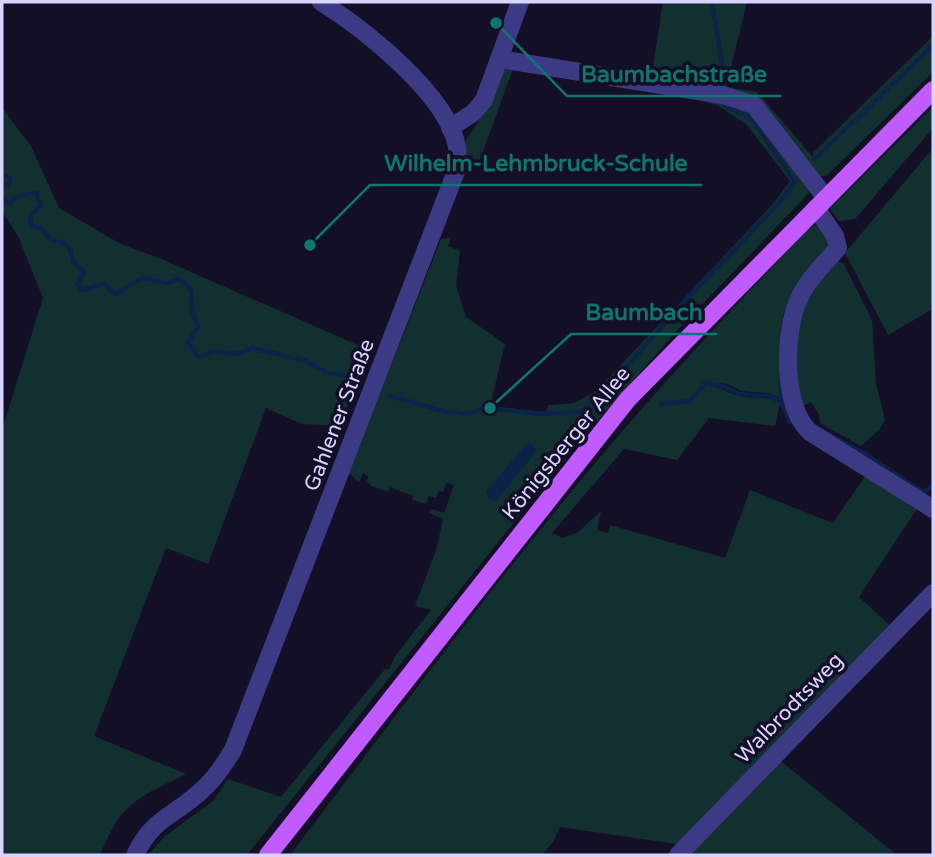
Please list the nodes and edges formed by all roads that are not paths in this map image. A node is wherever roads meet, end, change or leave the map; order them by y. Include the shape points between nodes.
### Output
1 (321, 2) edge
2 (520, 2) edge
3 (500, 59) junction
4 (933, 90) edge
5 (450, 128) junction
6 (821, 203) junction
7 (933, 509) edge
8 (933, 593) edge
9 (135, 855) edge
10 (268, 855) edge
11 (678, 855) edge

1 - 5 street, Gahlener Straße via 364,31 420,84
2 - 3 street
3 - 5 street via 484,100
3 - 6 street via 744,100 768,120
4 - 6 main road, Königsberger Allee
5 - 9 street, Gahlener Straße via 457,147 457,169 449,197 233,750 201,791 155,825
6 - 7 street via 838,248 804,289 790,321 790,381 797,414 810,432
6 - 10 main road, Königsberger Allee via 628,399
8 - 11 street, Walbrodtsweg

